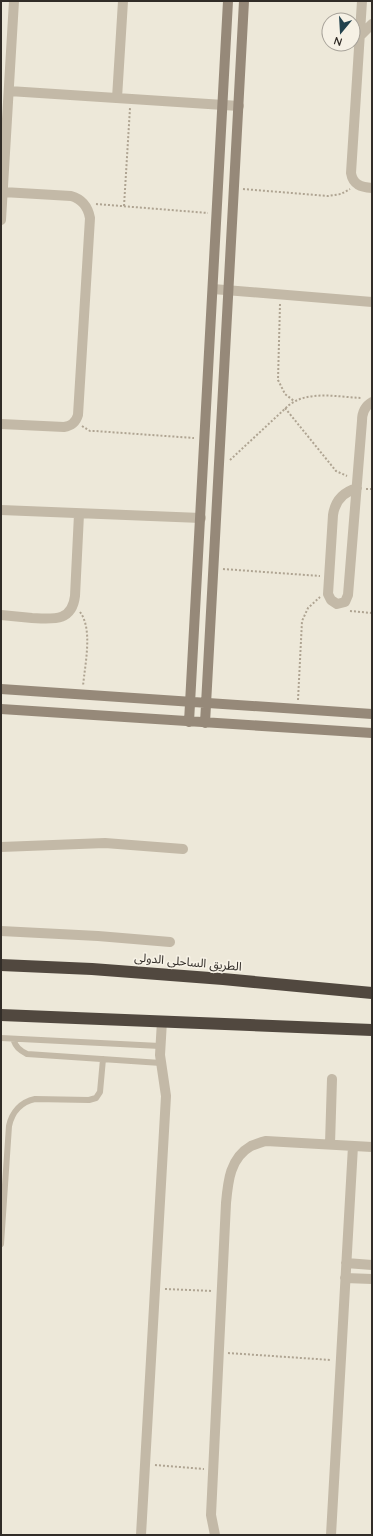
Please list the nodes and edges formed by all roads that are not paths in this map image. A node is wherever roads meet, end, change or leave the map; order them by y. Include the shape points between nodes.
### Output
1 (14, 1) edge
2 (123, 1) edge
3 (228, 1) edge
4 (244, 1) edge
5 (362, 1) edge
6 (361, 18) edge
7 (372, 24) edge
8 (361, 35) edge
9 (359, 52) edge
10 (9, 91) junction
11 (117, 98) junction
12 (223, 105) junction
13 (239, 106) junction
14 (372, 188) edge
15 (3, 192) junction
16 (1, 220) edge
17 (213, 289) junction
18 (229, 291) junction
19 (372, 302) edge
20 (368, 400) edge
21 (1, 424) edge
22 (357, 488) junction
23 (1, 510) edge
24 (79, 514) junction
25 (201, 518) junction
26 (1, 615) edge
27 (1, 689) edge
28 (190, 702) junction
29 (206, 703) junction
30 (1, 709) edge
31 (372, 714) edge
32 (189, 722) junction
33 (205, 723) junction
34 (372, 733) edge
35 (1, 847) edge
36 (183, 850) dead end
37 (1, 931) edge
38 (170, 942) dead end
39 (1, 965) edge
40 (372, 993) edge
41 (1, 1015) edge
42 (162, 1021) junction
43 (372, 1030) edge
44 (1, 1038) edge
45 (13, 1039) junction
46 (160, 1046) junction
47 (103, 1059) junction
48 (161, 1063) junction
49 (332, 1079) dead end
50 (330, 1144) junction
51 (353, 1146) junction
52 (372, 1147) edge
53 (1, 1244) edge
54 (346, 1263) junction
55 (372, 1265) edge
56 (345, 1278) junction
57 (372, 1279) edge
58 (141, 1535) edge
59 (215, 1535) edge
60 (331, 1535) edge

1 - 10 street
2 - 11 street
3 - 12 street
4 - 13 street
5 - 6 street
7 - 8 street
9 - 14 street via 351,173 356,184
10 - 11 street
10 - 15 street
11 - 12 street
12 - 13 street
12 - 17 street
13 - 18 street
15 - 16 street
15 - 21 street via 76,197 87,208 90,218 77,419 72,425 64,428
17 - 18 street
17 - 25 street
18 - 19 street
18 - 29 street
20 - 22 street via 362,416
22 - 22 street via 345,493 334,508 328,594 337,604 344,602 348,595
23 - 24 street
24 - 25 street
24 - 26 street via 73,606 66,615 55,619
25 - 28 street
27 - 28 street
28 - 29 street
28 - 32 street
29 - 31 street
29 - 33 street
30 - 32 street
32 - 33 street
33 - 34 street
35 - 36 street via 105,843
37 - 38 street
39 - 40 highway, الطريق الساحلى الدولى via 92,969
41 - 42 highway
42 - 43 highway
42 - 46 street
44 - 45 lane
45 - 46 lane
45 - 47 lane via 20,1051 27,1054
46 - 48 street
47 - 48 lane
47 - 53 lane via 100,1092 96,1098 30,1100 20,1106 13,1115
48 - 58 street via 166,1096
49 - 50 street
50 - 51 street
50 - 59 street via 266,1141 251,1146 239,1156 231,1169 226,1203 211,1515
51 - 52 street
51 - 54 street
54 - 55 street
54 - 56 street
56 - 57 street
56 - 60 street

